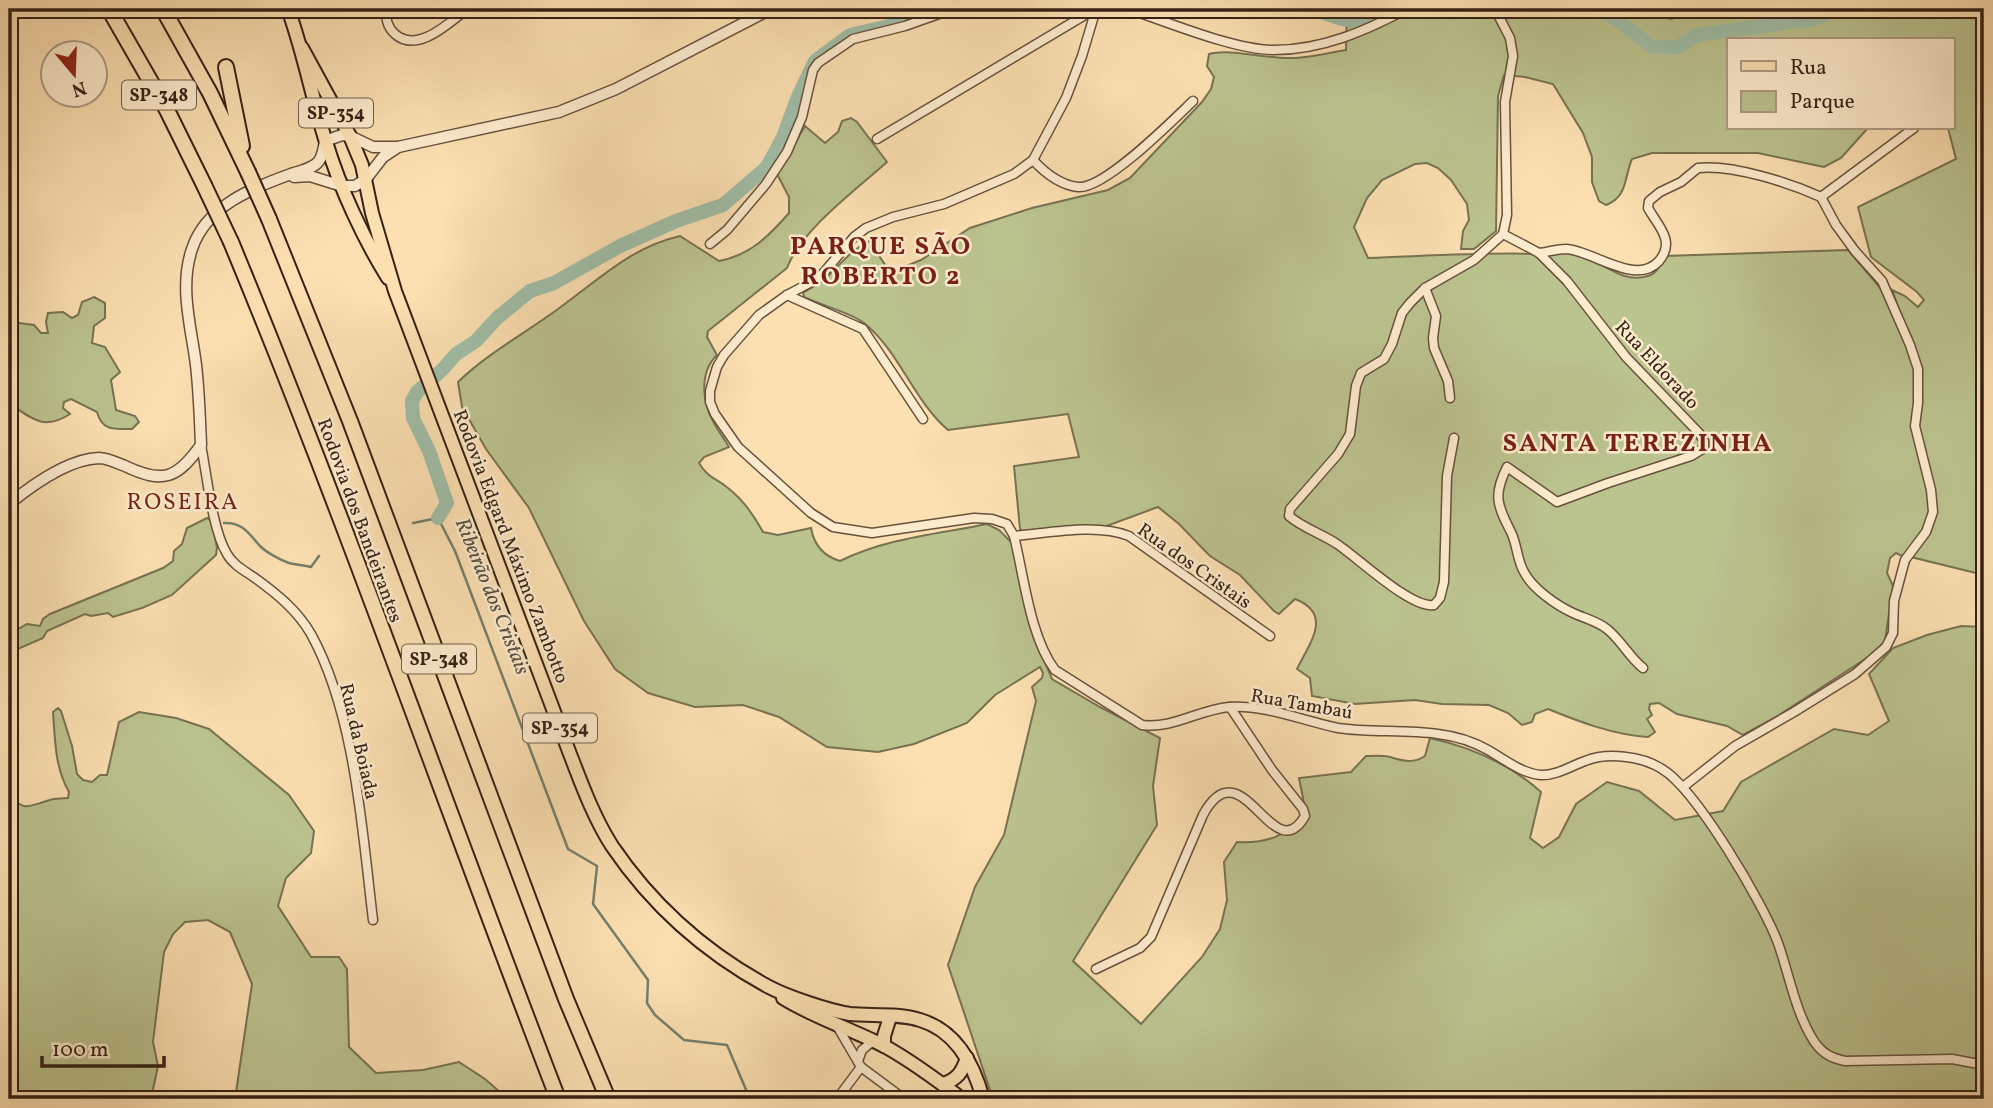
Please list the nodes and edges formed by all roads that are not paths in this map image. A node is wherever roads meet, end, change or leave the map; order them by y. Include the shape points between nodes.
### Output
1 (109, 9) edge
2 (163, 9) edge
3 (288, 9) edge
4 (386, 9) edge
5 (467, 9) edge
6 (771, 9) edge
7 (953, 9) edge
8 (1095, 9) edge
9 (1128, 9) edge
10 (1407, 9) edge
11 (1494, 9) edge
12 (302, 48) junction
13 (226, 67) dead end
14 (1193, 101) dead end
15 (1911, 130) edge
16 (350, 136) junction
17 (877, 139) dead end
18 (326, 141) junction
19 (398, 146) junction
20 (1033, 160) junction
21 (247, 170) junction
22 (282, 178) junction
23 (366, 179) junction
24 (342, 186) junction
25 (1821, 197) junction
26 (1503, 234) junction
27 (710, 244) dead end
28 (1539, 253) junction
29 (1425, 288) junction
30 (395, 291) junction
31 (787, 296) junction
32 (1450, 398) dead end
33 (923, 419) dead end
34 (1454, 438) dead end
35 (201, 445) junction
36 (9, 504) edge
37 (1014, 536) junction
38 (1270, 636) dead end
39 (1643, 668) dead end
40 (1230, 707) junction
41 (1683, 787) junction
42 (373, 919) dead end
43 (1096, 969) dead end
44 (772, 988) junction
45 (890, 1017) junction
46 (835, 1024) junction
47 (878, 1044) junction
48 (967, 1058) junction
49 (860, 1064) junction
50 (1984, 1065) edge
51 (943, 1084) junction
52 (558, 1099) edge
53 (608, 1099) edge
54 (837, 1099) edge
55 (904, 1099) edge
56 (962, 1099) edge
57 (983, 1099) edge

1 - 52 highway, Rodovia dos Bandeirantes / SP-348, bridge via 167,110 232,242 298,401
2 - 21 highway, Rodovia dos Bandeirantes / SP-348
3 - 12 main road, Rodovia Edgard Máximo Zambotto / SP-354
4 - 5 street via 390,30 399,38 415,41
6 - 19 street via 578,105
7 - 27 street via 853,39 818,63 788,152 766,184
8 - 17 street
8 - 20 street via 1066,98
9 - 10 street via 1272,50 1342,39
11 - 26 street via 1510,38 1513,55 1505,102 1507,215
12 - 16 main road, Rodovia Edgard Máximo Zambotto / SP-354
12 - 18 main road, Rodovia Edgard Máximo Zambotto / SP-354
13 - 21 highway
14 - 20 street via 1134,156 1088,186 1062,183
15 - 25 street
16 - 18 street
16 - 19 street via 373,147
16 - 23 main road, Rodovia Edgard Máximo Zambotto / SP-354
18 - 22 street via 315,164
18 - 24 main road, Rodovia Edgard Máximo Zambotto / SP-354
19 - 23 street
20 - 31 street via 1014,174 954,200 866,228 820,278
21 - 53 highway, Rodovia dos Bandeirantes / SP-348, bridge via 345,409 566,999
22 - 24 street via 310,176
22 - 35 street via 245,192 223,207 192,246 186,304
23 - 24 street via 355,186
23 - 30 main road, Rodovia Edgard Máximo Zambotto / SP-354
24 - 30 main road, Rodovia Edgard Máximo Zambotto / SP-354
25 - 28 street via 1760,176 1698,167 1649,201 1648,208 1667,243 1654,266 1624,268 1567,249
25 - 41 street via 1836,225 1882,281 1910,345 1918,369 1915,426 1933,512 1926,532 1905,560 1894,601 1893,633 1886,647 1855,674 1735,746
26 - 28 street, Rua Eldorado
26 - 29 street via 1474,260
28 - 39 street, Rua Eldorado via 1704,441 1704,447 1691,457 1557,502 1507,467 1498,487 1502,516 1523,572 1539,590 1571,612 1604,627
29 - 32 street via 1436,316 1434,348
29 - 34 street via 1402,313 1384,359 1362,373 1350,434 1289,516 1338,544 1393,587 1434,606 1444,582 1447,476
30 - 44 main road, Rodovia Edgard Máximo Zambotto / SP-354 via 574,765 611,844 681,926 739,970
31 - 33 street via 863,329
31 - 37 street via 759,315 729,348 712,381 710,402 738,447 833,527 872,533 974,518 1007,524
35 - 36 street via 184,466 155,477 100,458 82,461 29,487
35 - 42 street, Rua da Boiada via 218,532 227,554 299,614 332,684 359,802
37 - 38 street, Rua dos Cristais via 1101,530 1129,536
37 - 40 street, Rua Tambaú via 1039,642 1055,670 1142,725 1156,727
40 - 41 street, Rua Tambaú via 1338,728 1441,734 1485,748 1541,775 1603,757 1649,762
40 - 43 street via 1305,816 1292,828 1277,829 1243,796 1217,796 1203,815 1151,937 1140,948
41 - 50 street, Rua Tambaú via 1721,840 1771,926 1805,1023 1821,1051 1845,1061 1952,1059
44 - 45 main road, Rodovia Edgard Máximo Zambotto / SP-354 via 837,1011
44 - 46 main road, Rodovia Edgard Máximo Zambotto / SP-354 via 796,1007
45 - 47 main road
45 - 48 main road, Rodovia Edgard Máximo Zambotto / SP-354 via 918,1019 942,1031
46 - 47 main road, Rodovia Edgard Máximo Zambotto / SP-354
46 - 49 street
47 - 49 street via 862,1050
47 - 51 main road, Rodovia Edgard Máximo Zambotto / SP-354
48 - 51 main road via 959,1075
48 - 57 main road, Rodovia Edgard Máximo Zambotto / SP-354
49 - 54 street
49 - 55 street
51 - 56 main road, Rodovia Edgard Máximo Zambotto / SP-354

